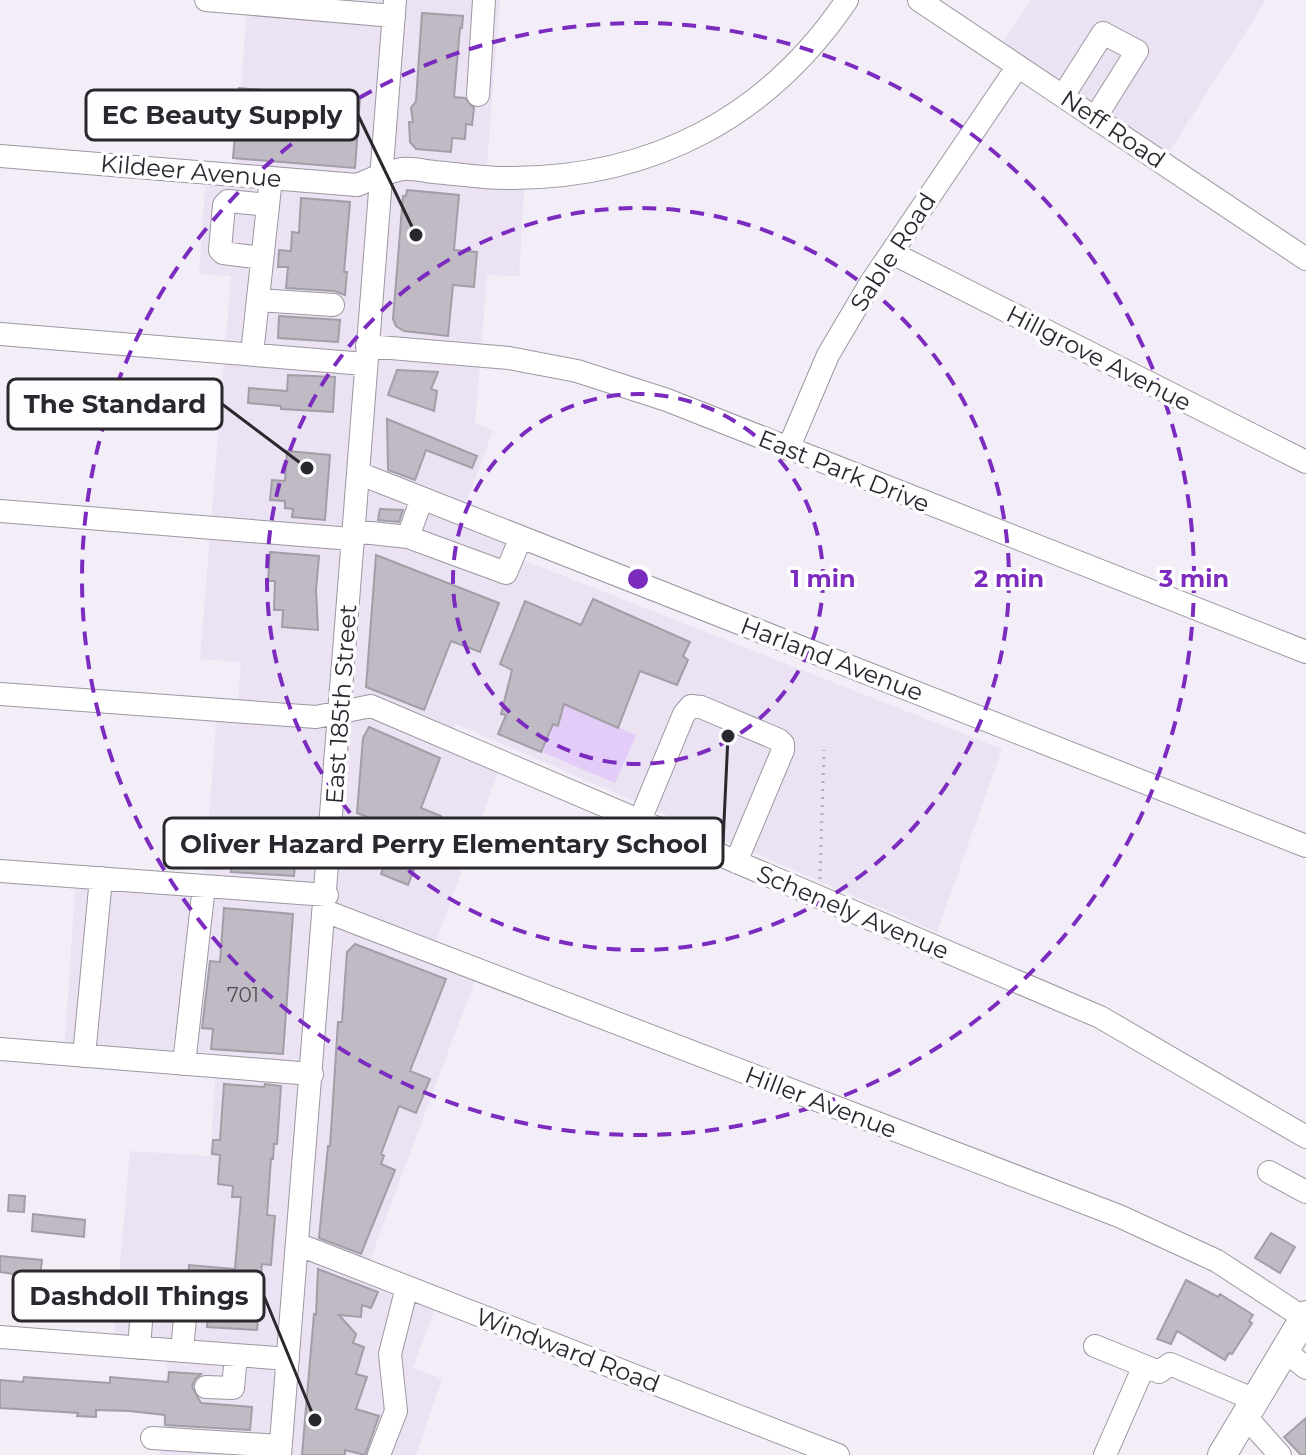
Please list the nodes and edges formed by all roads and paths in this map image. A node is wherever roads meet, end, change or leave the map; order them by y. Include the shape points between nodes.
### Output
1 (206, 0) edge
2 (484, 0) edge
3 (847, 0) edge
4 (919, 0) edge
5 (344, 6) edge
6 (394, 8) edge
7 (1018, 66) junction
8 (478, 95) dead end
9 (1063, 96) junction
10 (1095, 118) junction
11 (0, 156) edge
12 (380, 176) junction
13 (271, 178) junction
14 (268, 205) junction
15 (892, 253) junction
16 (262, 258) junction
17 (1306, 259) edge
18 (258, 300) junction
19 (333, 305) dead end
20 (0, 334) edge
21 (252, 354) junction
22 (366, 355) junction
23 (788, 449) junction
24 (1306, 462) edge
25 (358, 473) junction
26 (422, 498) junction
27 (0, 511) edge
28 (352, 535) junction
29 (408, 537) junction
30 (521, 537) junction
31 (1306, 652) edge
32 (0, 694) edge
33 (341, 712) junction
34 (824, 750) dead end
35 (640, 820) junction
36 (1306, 846) edge
37 (736, 862) junction
38 (0, 871) edge
39 (101, 878) junction
40 (820, 883) dead end
41 (204, 886) junction
42 (326, 903) junction
43 (0, 1049) edge
44 (84, 1056) junction
45 (184, 1064) junction
46 (312, 1074) junction
47 (1306, 1137) edge
48 (1269, 1172) dead end
49 (1306, 1192) edge
50 (297, 1244) junction
51 (407, 1287) junction
52 (1305, 1316) edge
53 (0, 1337) edge
54 (1095, 1346) dead end
55 (139, 1348) junction
56 (182, 1351) junction
57 (236, 1355) junction
58 (288, 1359) junction
59 (1296, 1360) edge
60 (1144, 1366) junction
61 (206, 1387) dead end
62 (1250, 1408) junction
63 (152, 1438) dead end
64 (280, 1450) edge
65 (379, 1455) edge
66 (838, 1455) edge
67 (1105, 1455) edge
68 (1222, 1455) edge
69 (1280, 1455) edge

1 - 5 street
2 - 8 street
3 - 12 street, Kildeer Avenue via 824,35 754,101 690,141 651,157 554,176 510,178 404,169
4 - 7 street, Neff Road
5 - 6 street
6 - 12 street, East 185th Street
7 - 9 street, Neff Road
7 - 15 street, Sable Road
9 - 10 street, Neff Road
9 - 10 street via 1103,33 1137,51
10 - 17 street, Neff Road
11 - 13 street, Kildeer Avenue
12 - 13 street, Kildeer Avenue via 357,185
12 - 22 street, East 185th Street
13 - 14 street
14 - 16 street
14 - 16 street via 224,205 220,250
15 - 23 street, Sable Road via 828,355
15 - 24 street, Hillgrove Avenue
16 - 18 street
18 - 19 street
18 - 21 street
20 - 21 street, East Park Drive
21 - 22 street, East Park Drive
22 - 23 street, East Park Drive via 509,358 577,371 667,400
22 - 25 street, East 185th Street
23 - 31 street, East Park Drive
25 - 26 street, Harland Avenue
25 - 28 street, East 185th Street
26 - 29 street
26 - 30 street, Harland Avenue
27 - 28 street
28 - 29 street
28 - 33 street, East 185th Street
29 - 30 street via 506,573
30 - 36 street, Harland Avenue
32 - 33 street, Schenely Avenue via 316,717
33 - 35 street, Schenely Avenue via 371,706
33 - 42 street, East 185th Street
34 - 40 path
35 - 37 street, Schenely Avenue
35 - 37 street via 691,706 779,740 783,750
37 - 47 street, Schenely Avenue via 1100,1017
38 - 39 street, Hiller Avenue
39 - 41 street, Hiller Avenue
39 - 44 street
41 - 42 street, Hiller Avenue
41 - 45 street
42 - 46 street, East 185th Street
42 - 52 street, Hiller Avenue via 1119,1216 1217,1261
43 - 44 street
44 - 45 street
45 - 46 street
46 - 50 street, East 185th Street
48 - 49 street
50 - 51 street, Windward Road
50 - 58 street, East 185th Street
51 - 65 street via 390,1354 396,1411
51 - 66 street, Windward Road
52 - 59 main road
53 - 55 street
54 - 60 street
55 - 56 street
55 - 56 street via 144,1283 167,1284 187,1295
56 - 57 street
57 - 58 street
57 - 61 street via 241,1389
58 - 64 street, East 185th Street
59 - 62 main road
60 - 62 street via 1159,1372 1170,1364
60 - 67 street
62 - 68 main road
62 - 69 street
63 - 64 street

